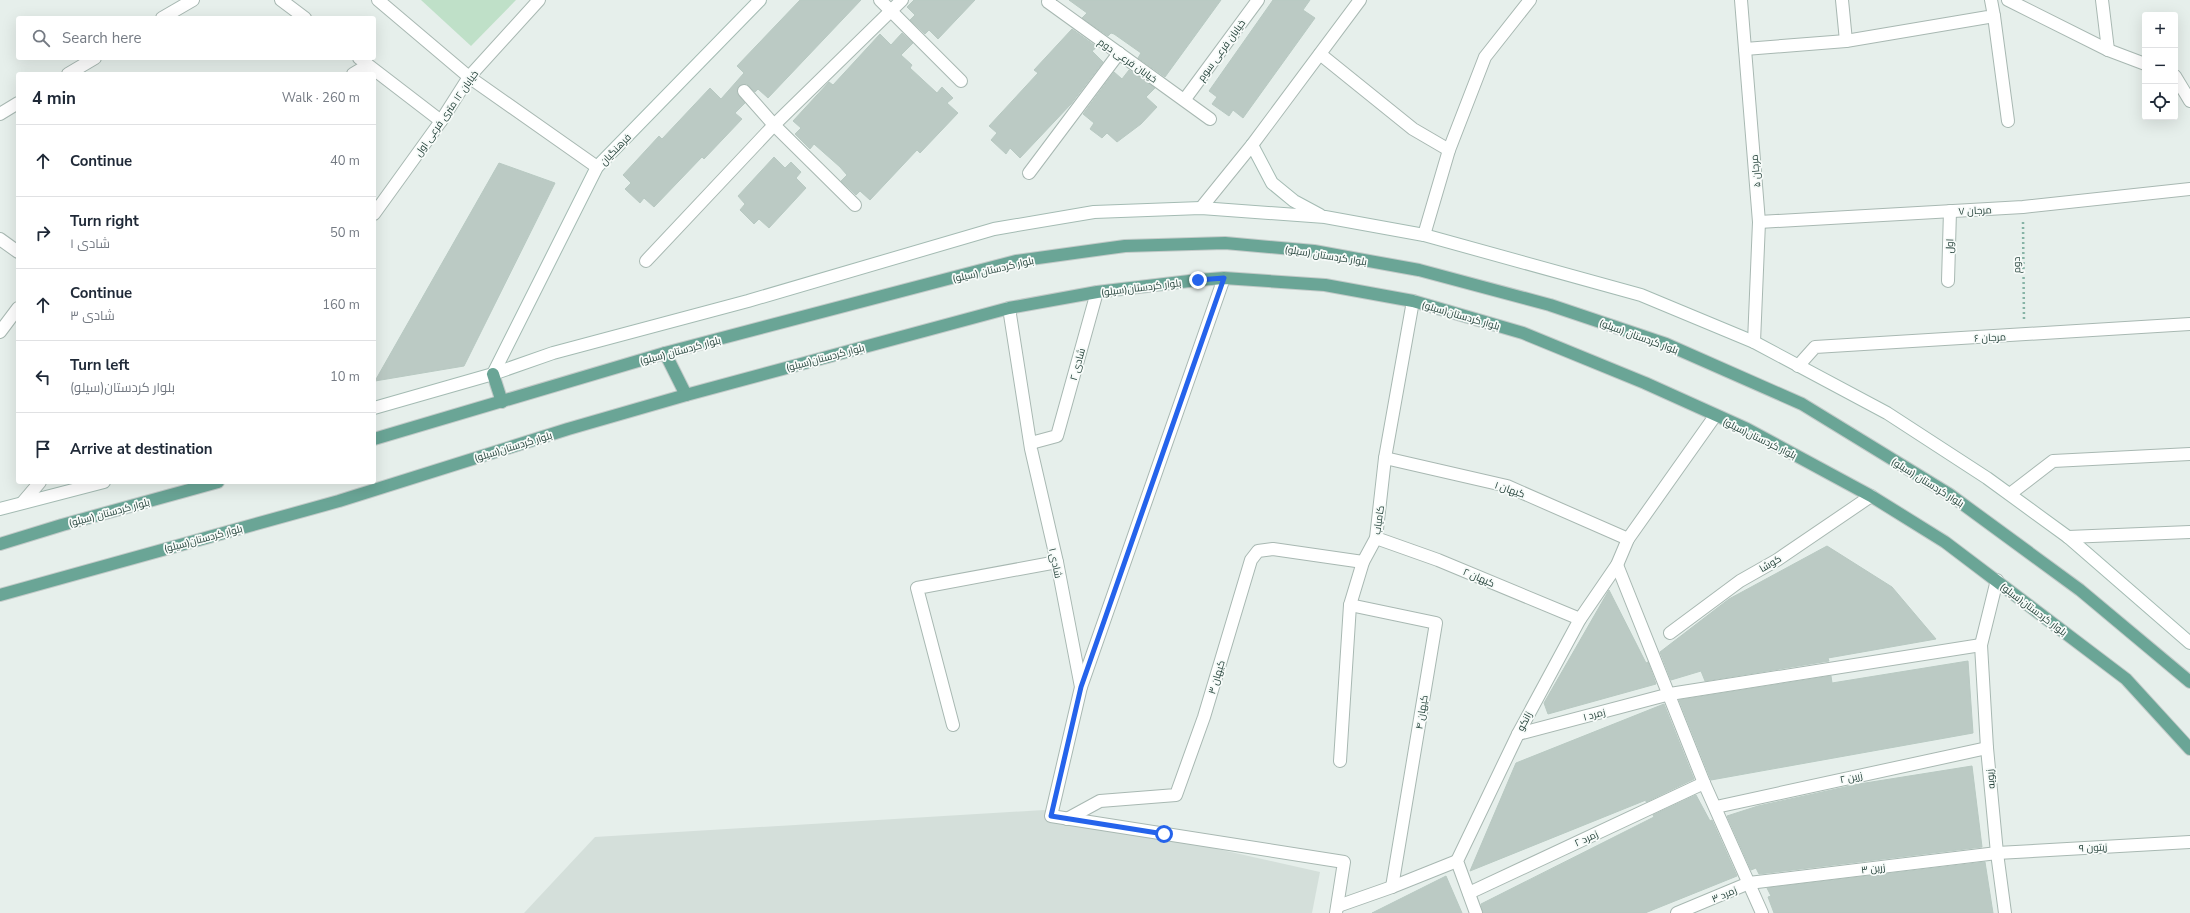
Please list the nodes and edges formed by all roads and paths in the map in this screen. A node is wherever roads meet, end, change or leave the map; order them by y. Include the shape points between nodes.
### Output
1 (193, 0) edge
2 (281, 0) edge
3 (378, 0) edge
4 (539, 0) edge
5 (760, 0) edge
6 (880, 0) edge
7 (902, 0) edge
8 (1050, 0) edge
9 (1258, 0) edge
10 (1360, 0) edge
11 (1530, 0) edge
12 (1741, 0) edge
13 (1842, 0) edge
14 (1992, 0) edge
15 (2008, 0) edge
16 (2102, 0) edge
17 (891, 12) junction
18 (165, 16) edge
19 (302, 16) edge
20 (1994, 16) junction
21 (1846, 41) junction
22 (1745, 49) junction
23 (2108, 50) junction
24 (1119, 54) junction
25 (1320, 54) junction
26 (92, 60) edge
27 (363, 61) edge
28 (2142, 63) edge
29 (71, 72) edge
30 (355, 72) edge
31 (469, 77) junction
32 (961, 81) dead end
33 (2178, 81) edge
34 (744, 91) dead end
35 (1185, 99) junction
36 (2190, 101) edge
37 (16, 104) edge
38 (0, 114) edge
39 (1210, 119) dead end
40 (441, 121) junction
41 (2008, 121) dead end
42 (774, 125) junction
43 (1252, 145) junction
44 (1449, 150) junction
45 (597, 167) junction
46 (1028, 173) dead end
47 (2190, 189) edge
48 (855, 205) dead end
49 (2023, 207) junction
50 (1201, 208) junction
51 (376, 211) edge
52 (1950, 212) junction
53 (1324, 217) junction
54 (1759, 222) junction
55 (1424, 235) junction
56 (0, 239) edge
57 (16, 251) edge
58 (646, 261) dead end
59 (1224, 278) junction
60 (1948, 281) dead end
61 (1097, 292) junction
62 (1413, 301) junction
63 (1009, 308) junction
64 (16, 311) edge
65 (2024, 324) dead end
66 (2190, 324) edge
67 (0, 332) edge
68 (1754, 342) junction
69 (665, 353) junction
70 (1798, 366) junction
71 (493, 374) junction
72 (686, 395) junction
73 (502, 402) junction
74 (376, 407) edge
75 (1715, 416) junction
76 (376, 437) edge
77 (1030, 443) junction
78 (2190, 454) edge
79 (1385, 458) junction
80 (38, 484) edge
81 (96, 484) edge
82 (211, 484) edge
83 (2010, 494) junction
84 (1871, 496) junction
85 (23, 502) junction
86 (0, 509) edge
87 (2190, 532) edge
88 (2068, 537) junction
89 (1376, 538) junction
90 (1628, 539) junction
91 (0, 544) edge
92 (1056, 562) junction
93 (1363, 562) junction
94 (1617, 565) junction
95 (1997, 580) junction
96 (0, 594) edge
97 (1350, 605) junction
98 (1580, 619) junction
99 (1670, 632) dead end
100 (2190, 643) edge
101 (1981, 645) junction
102 (2190, 682) edge
103 (1081, 687) junction
104 (1670, 694) junction
105 (953, 725) dead end
106 (1518, 734) junction
107 (1987, 748) junction
108 (2190, 749) edge
109 (1340, 761) dead end
110 (1704, 783) junction
111 (1716, 807) junction
112 (1067, 819) junction
113 (2190, 842) edge
114 (1997, 853) junction
115 (1457, 860) junction
116 (1749, 883) junction
117 (1392, 887) junction
118 (1468, 893) junction
119 (1337, 910) edge
120 (1476, 913) edge
121 (1677, 913) edge
122 (1762, 913) edge
123 (2005, 913) edge

1 - 18 street
2 - 19 street
3 - 31 street
4 - 31 street, خیابان ۱۲ متری فرعی اول
5 - 45 street, فرهنگیان
6 - 17 street
7 - 17 street
8 - 24 street, خیابان فرعی دوم via 1048,2
9 - 35 street, خیابان فرعی سوم
10 - 25 street
11 - 44 street via 1485,57
12 - 22 street, مرجان ۵
13 - 21 street
14 - 20 street
15 - 23 street
16 - 23 street
17 - 32 street
17 - 42 street
20 - 21 street
20 - 41 street
21 - 22 street
22 - 54 street, مرجان ۵
23 - 28 street
24 - 35 street, خیابان فرعی دوم
24 - 46 street
25 - 43 street
25 - 44 street via 1413,129
26 - 29 street
27 - 30 street
27 - 40 street
31 - 40 street, خیابان ۱۲ متری فرعی اول
31 - 45 street
33 - 36 street
34 - 42 street
35 - 39 street, خیابان فرعی دوم
37 - 38 street
40 - 51 street, خیابان ۱۲ متری فرعی اول
42 - 48 street
42 - 58 street
43 - 50 street
43 - 53 street via 1272,183 1294,201
44 - 55 street
45 - 71 street, فرهنگیان
47 - 49 street, مرجان ۷
49 - 52 street, مرجان ۷
49 - 65 path, دوم
50 - 53 street
50 - 71 street via 1094,212 994,229 748,301 553,353
52 - 54 street, مرجان ۷
52 - 60 street, اول
53 - 55 street
54 - 68 street, مرجان ۵
55 - 68 street via 1641,295
56 - 57 street
59 - 61 main road, بلوار کردستان(سیلو)
59 - 62 main road, بلوار کردستان(سیلو) via 1325,285
59 - 103 street
61 - 63 main road, بلوار کردستان(سیلو)
61 - 77 street, شادی ۲ via 1057,436
62 - 75 main road, بلوار کردستان(سیلو) via 1523,333 1645,383
62 - 79 street, کامیاب
63 - 72 main road, بلوار کردستان(سیلو)
63 - 77 street, شادی ۱
64 - 67 street
66 - 70 street, مرجان ۶ via 1815,347
68 - 70 street
69 - 72 main road
69 - 73 main road, بلوار کردستان (سیلو)
69 - 102 main road, بلوار کردستان (سیلو) via 1016,261 1125,246 1225,243 1314,252 1419,270 1550,304 1666,344 1802,404 1949,494 2080,590
70 - 83 street via 1887,413
71 - 73 main road
71 - 74 street
72 - 96 main road, بلوار کردستان(سیلو) via 339,501
73 - 76 main road, بلوار کردستان (سیلو)
75 - 84 main road, بلوار کردستان(سیلو) via 1747,429
75 - 90 street, زانکو
77 - 92 street, شادی ۱
78 - 83 street via 2053,461
79 - 89 street, کامیاب
79 - 90 street, کیهان ۱ via 1507,486
80 - 85 street
81 - 85 street
82 - 91 main road, بلوار کردستان (سیلو)
83 - 88 street
84 - 95 main road, بلوار کردستان(سیلو) via 1944,542
84 - 99 street, کوشا via 1777,560 1740,581
85 - 86 street
87 - 88 street
88 - 100 street
89 - 93 street, کامیاب
89 - 98 street, کیهان ۲ via 1438,560
90 - 94 street, زانکو
92 - 103 street, شادی ۱
92 - 105 street via 917,588
93 - 97 street, کامیاب
93 - 112 street, کیهان ۳ via 1273,549 1258,551 1251,560 1204,717 1176,795 1100,801
94 - 98 street, زانکو
94 - 104 street
95 - 101 street, زیویه
95 - 108 main road, بلوار کردستان(سیلو) via 2126,679
97 - 109 street, کامیاب
97 - 117 street, کیهان ۴ via 1436,623
98 - 106 street, زانکو
101 - 104 street, زمرد ۱
101 - 107 street, زیویه
103 - 112 street, شادی ۱ via 1051,816
104 - 106 street, زمرد ۱
104 - 110 street
106 - 115 street, زانکو
107 - 111 street, زرین ۲
107 - 114 street, زیویه
110 - 111 street
110 - 118 street, زمرد ۲
111 - 116 street
112 - 119 street via 1344,862
113 - 114 street, زیتون ۹
114 - 116 street, زرین ۳
114 - 123 street, زیویه
115 - 117 street
115 - 118 street
116 - 121 street, زمرد ۳
116 - 122 street
117 - 119 street
118 - 120 street

